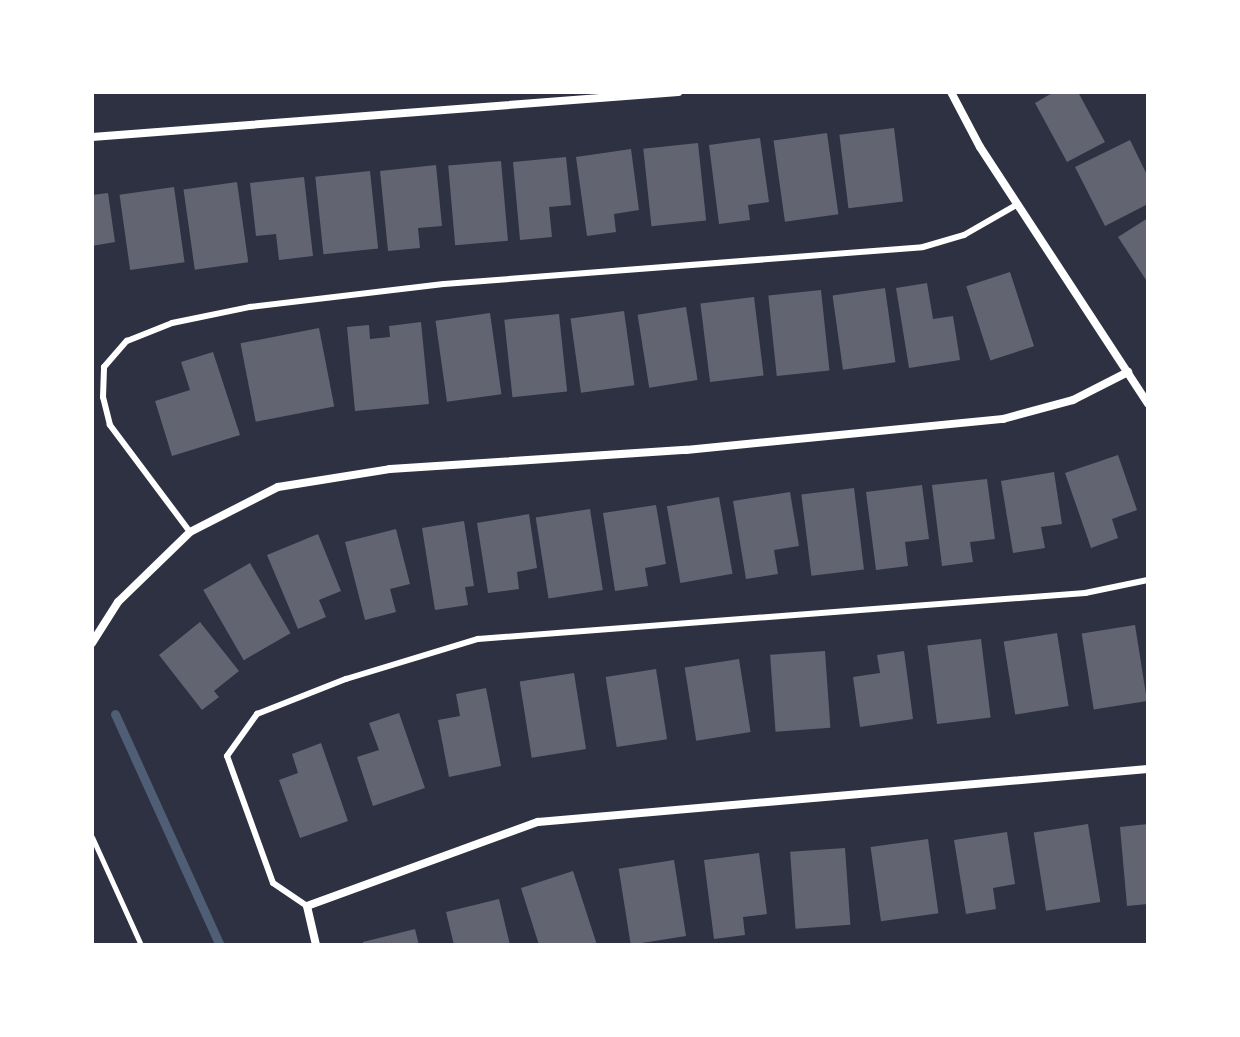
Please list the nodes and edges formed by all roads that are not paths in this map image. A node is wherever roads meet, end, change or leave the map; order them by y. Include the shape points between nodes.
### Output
1 (678, 92) edge
2 (951, 92) edge
3 (92, 137) edge
4 (1018, 204) junction
5 (1128, 372) junction
6 (1148, 404) edge
7 (190, 532) junction
8 (1148, 580) edge
9 (92, 643) edge
10 (1148, 769) edge
11 (307, 906) junction
12 (316, 945) edge

1 - 3 street
2 - 4 street
4 - 5 street
4 - 7 lane via 964,235 923,247 444,284 250,307 172,323 127,341 104,367 103,397 110,425
5 - 6 street
5 - 7 street via 1073,400 1003,419 332,475 278,487
7 - 9 street via 118,602
8 - 11 lane via 1085,593 478,639 346,679 257,714 227,756 273,883
10 - 11 street via 538,822
11 - 12 street

